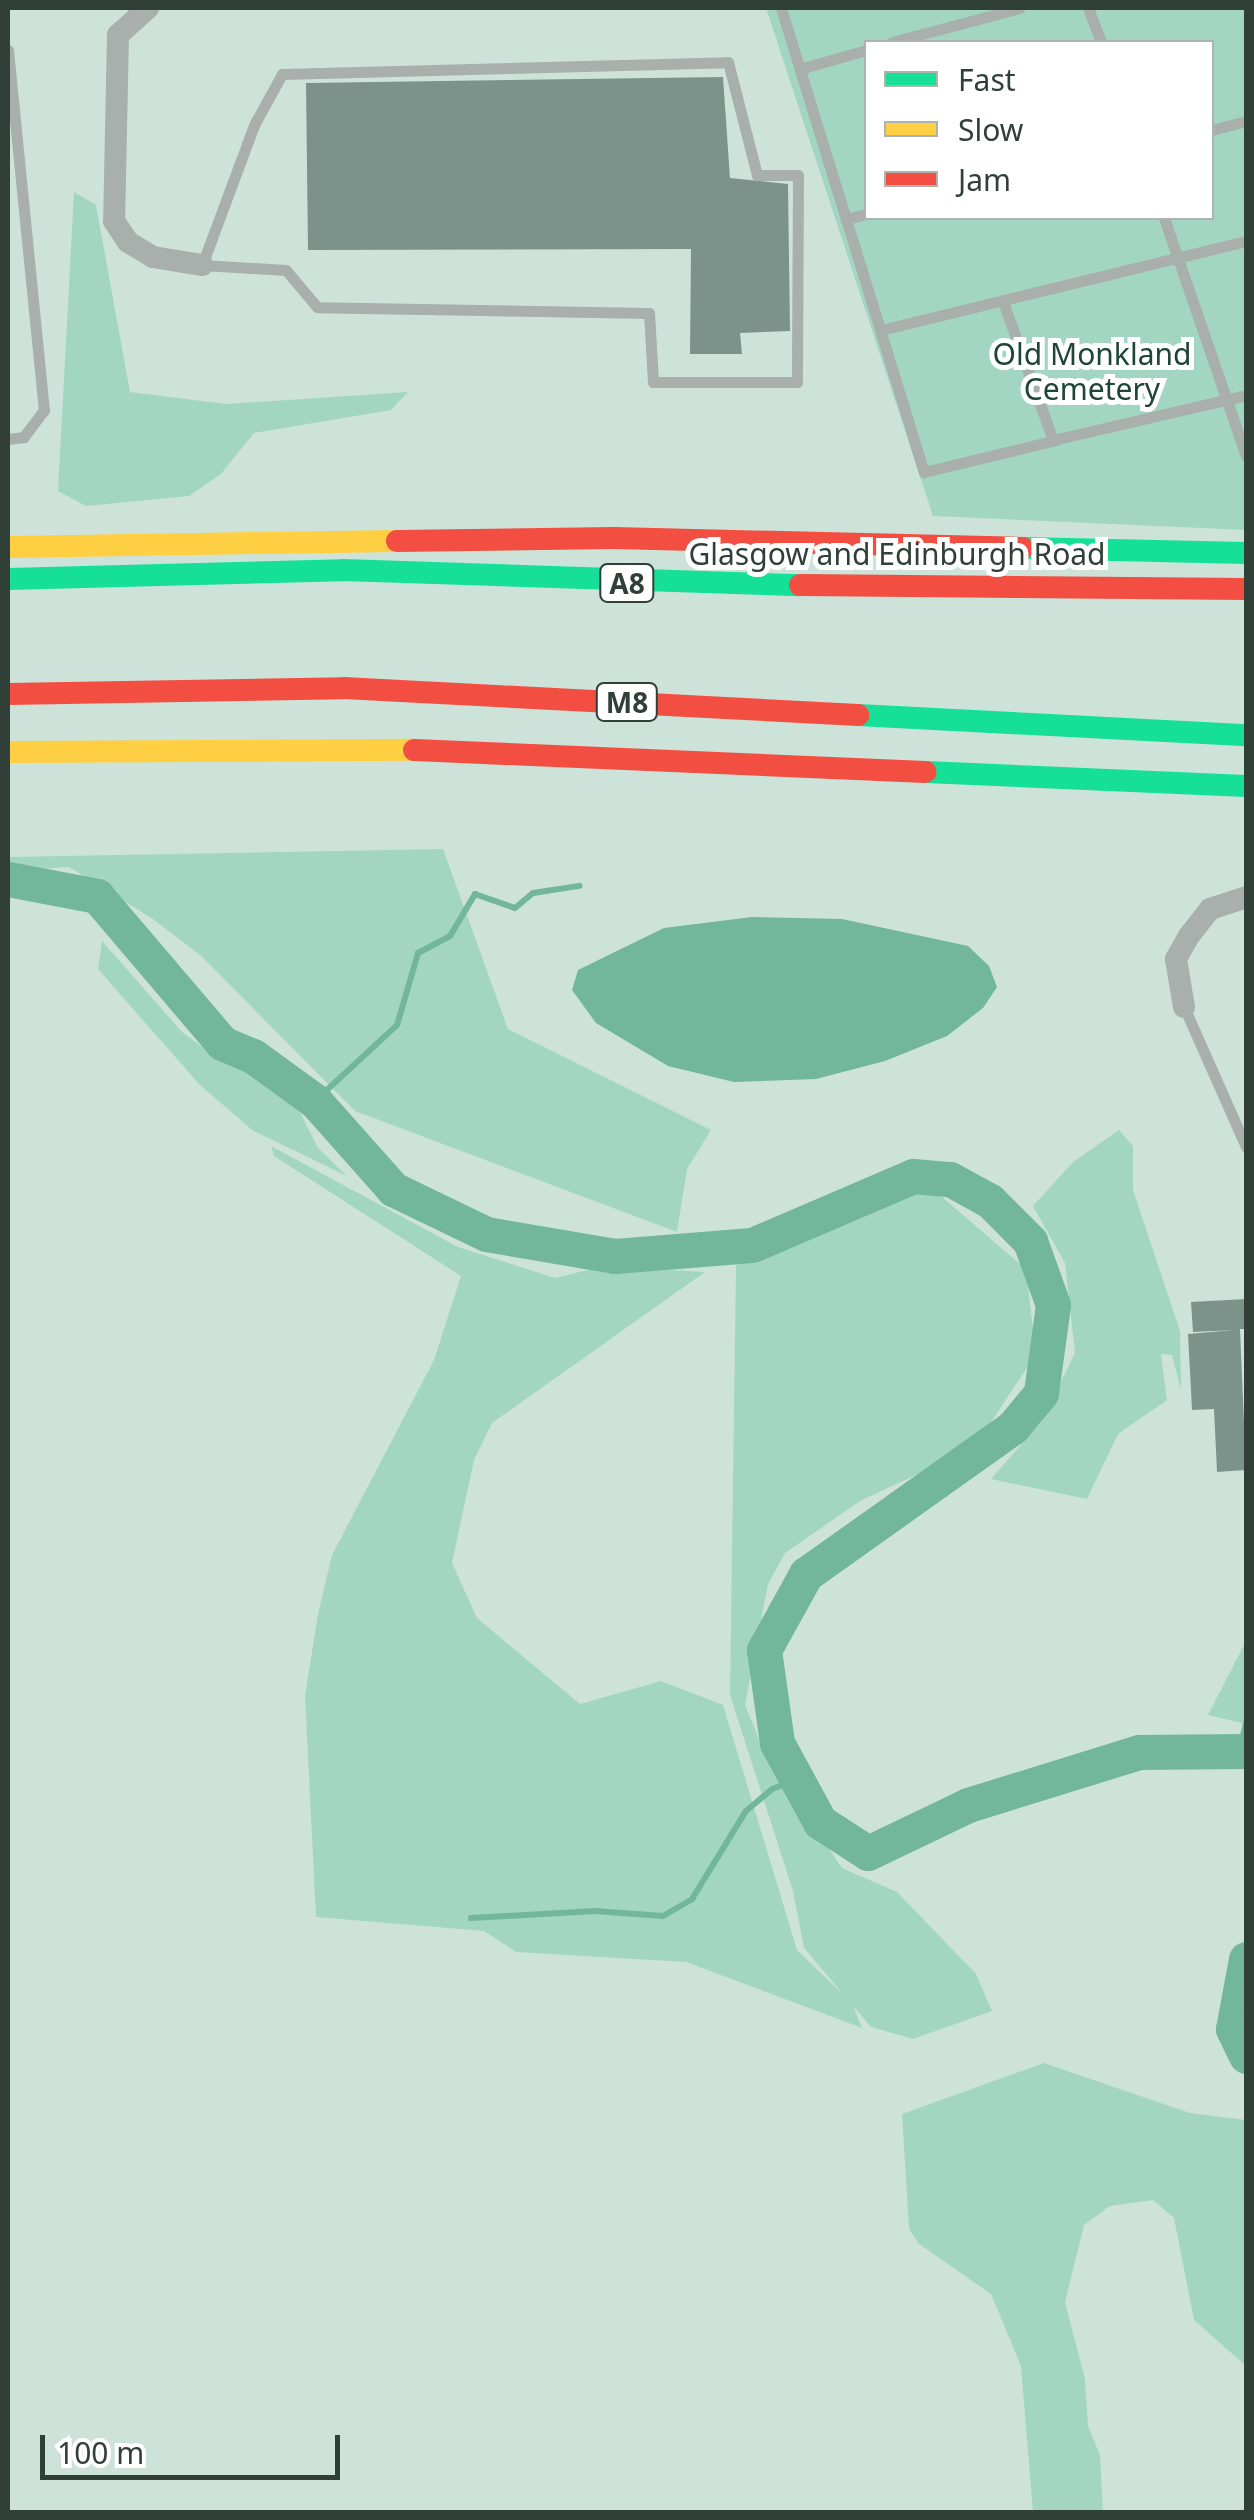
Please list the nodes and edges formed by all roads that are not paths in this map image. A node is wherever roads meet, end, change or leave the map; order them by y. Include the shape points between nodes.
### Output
1 (148, 8) edge
2 (782, 8) edge
3 (1020, 8) edge
4 (1088, 8) edge
5 (918, 39) edge
6 (1100, 40) edge
7 (8, 50) edge
8 (864, 51) edge
9 (803, 68) junction
10 (1246, 121) edge
11 (1214, 129) edge
12 (864, 214) edge
13 (846, 219) junction
14 (1165, 220) edge
15 (1246, 241) edge
16 (1178, 258) junction
17 (202, 265) junction
18 (1003, 302) junction
19 (884, 329) junction
20 (1246, 395) edge
21 (1228, 400) junction
22 (8, 440) edge
23 (1056, 440) junction
24 (1246, 456) edge
25 (8, 547) edge
26 (1246, 553) edge
27 (8, 579) edge
28 (1246, 588) edge
29 (8, 694) edge
30 (1246, 735) edge
31 (8, 752) edge
32 (1246, 786) edge
33 (1246, 897) edge
34 (1184, 1007) joint
35 (1246, 1147) edge

1 - 17 street via 118,36 114,221 128,242 154,256
2 - 9 lane
3 - 5 lane
4 - 6 lane
7 - 22 lane via 44,410 24,437
8 - 9 lane
9 - 13 lane
10 - 11 lane
12 - 13 lane
13 - 19 lane
14 - 16 lane
15 - 16 lane
16 - 18 lane
16 - 21 lane
17 - 17 lane via 254,125 282,74 728,62 757,174 798,175 797,382 653,382 649,313 317,307 286,270
18 - 19 lane
18 - 23 lane
19 - 23 lane via 924,472
20 - 21 lane
21 - 23 lane
21 - 24 lane
25 - 26 highway, Glasgow and Edinburgh Road / A8 via 614,538
27 - 28 highway, Glasgow and Edinburgh Road / A8 via 343,570 624,582
29 - 30 highway, M8 via 344,688
31 - 32 highway, M8 via 359,748
33 - 34 street via 1210,909 1176,959
34 - 35 lane

